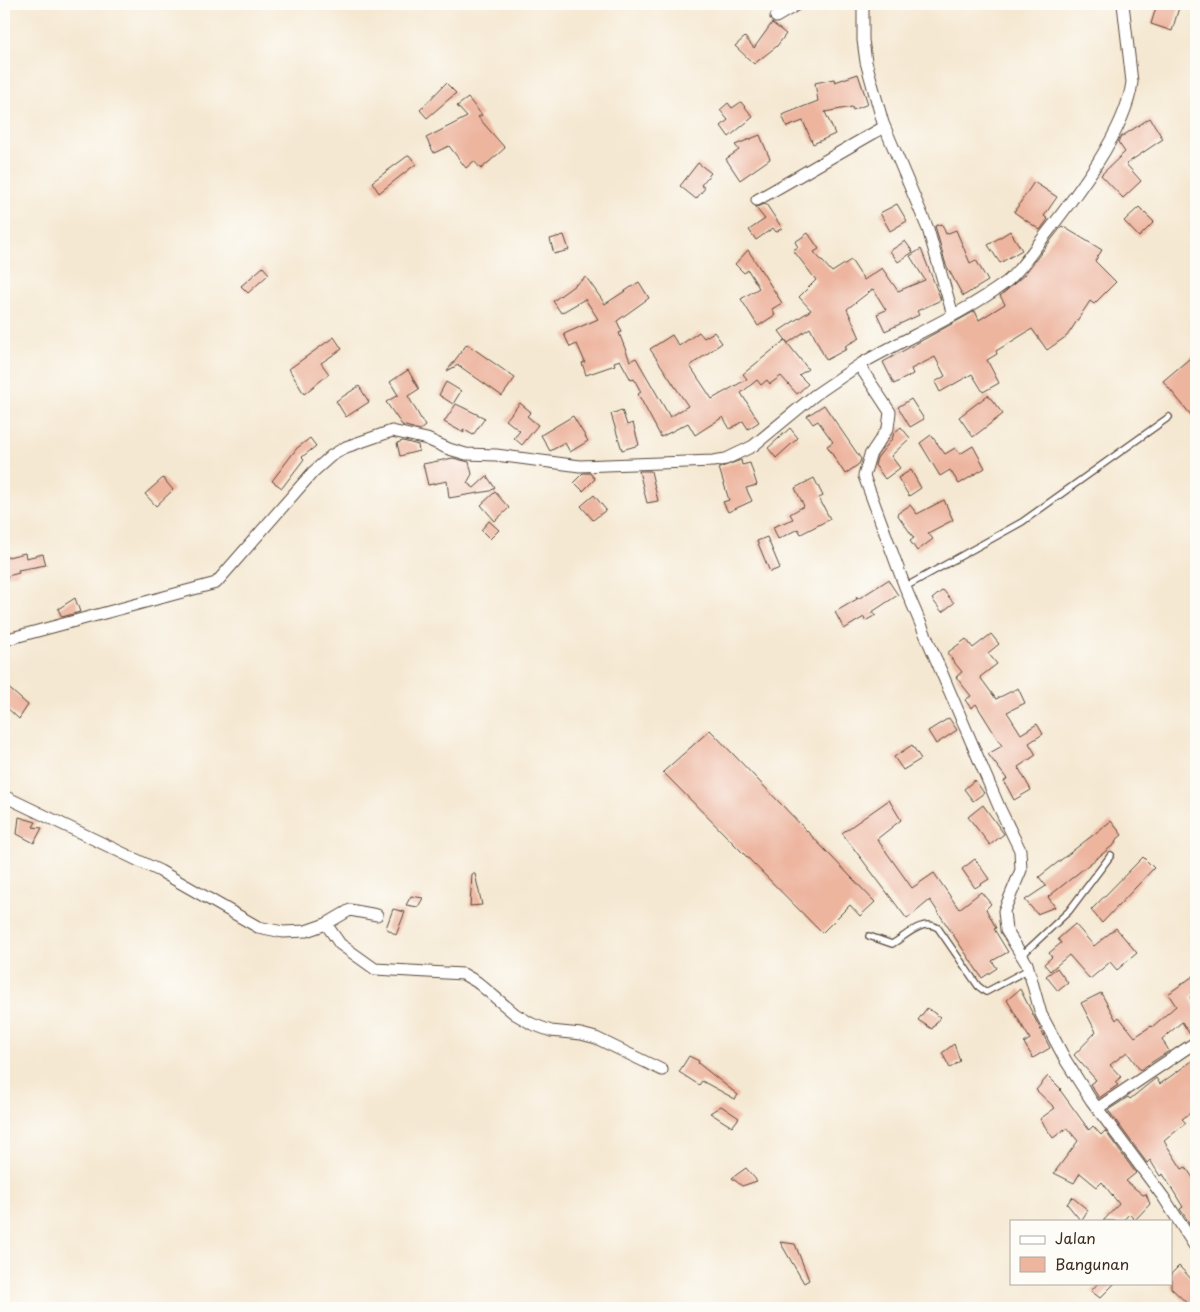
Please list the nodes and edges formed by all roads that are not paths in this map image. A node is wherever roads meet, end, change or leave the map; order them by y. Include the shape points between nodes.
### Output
1 (798, 4) edge
2 (863, 4) edge
3 (1122, 4) edge
4 (776, 18) dead end
5 (884, 127) junction
6 (757, 200) dead end
7 (953, 316) junction
8 (859, 365) junction
9 (1169, 417) dead end
10 (905, 587) junction
11 (4, 640) edge
12 (4, 796) edge
13 (1111, 855) dead end
14 (377, 915) dead end
15 (326, 924) junction
16 (869, 936) dead end
17 (1021, 956) junction
18 (1029, 969) junction
19 (1196, 1042) edge
20 (662, 1070) dead end
21 (1098, 1108) junction
22 (1196, 1248) edge

1 - 4 street
2 - 5 street via 866,62
3 - 7 street via 1132,82 1114,132 1075,196 1016,273
5 - 6 street
5 - 7 street via 928,229
7 - 8 street
8 - 10 street via 890,412 888,428 870,455 864,476
8 - 11 street via 815,395 753,446 713,461 594,467 466,454 427,439 392,431 358,442 331,456 313,472 216,582
9 - 10 lane via 1022,522
10 - 17 street via 1020,850 1021,870 1007,902 1004,920 1008,937
12 - 15 street via 160,870 258,926 283,932 306,931
13 - 17 lane via 1069,911
14 - 15 street via 350,910
15 - 20 street via 340,944 374,969 463,974 532,1024 551,1031 596,1038
16 - 18 lane via 892,944 920,926 933,925 978,986 986,992
17 - 18 street
18 - 21 street via 1041,1014 1066,1061
19 - 21 street
21 - 22 street

